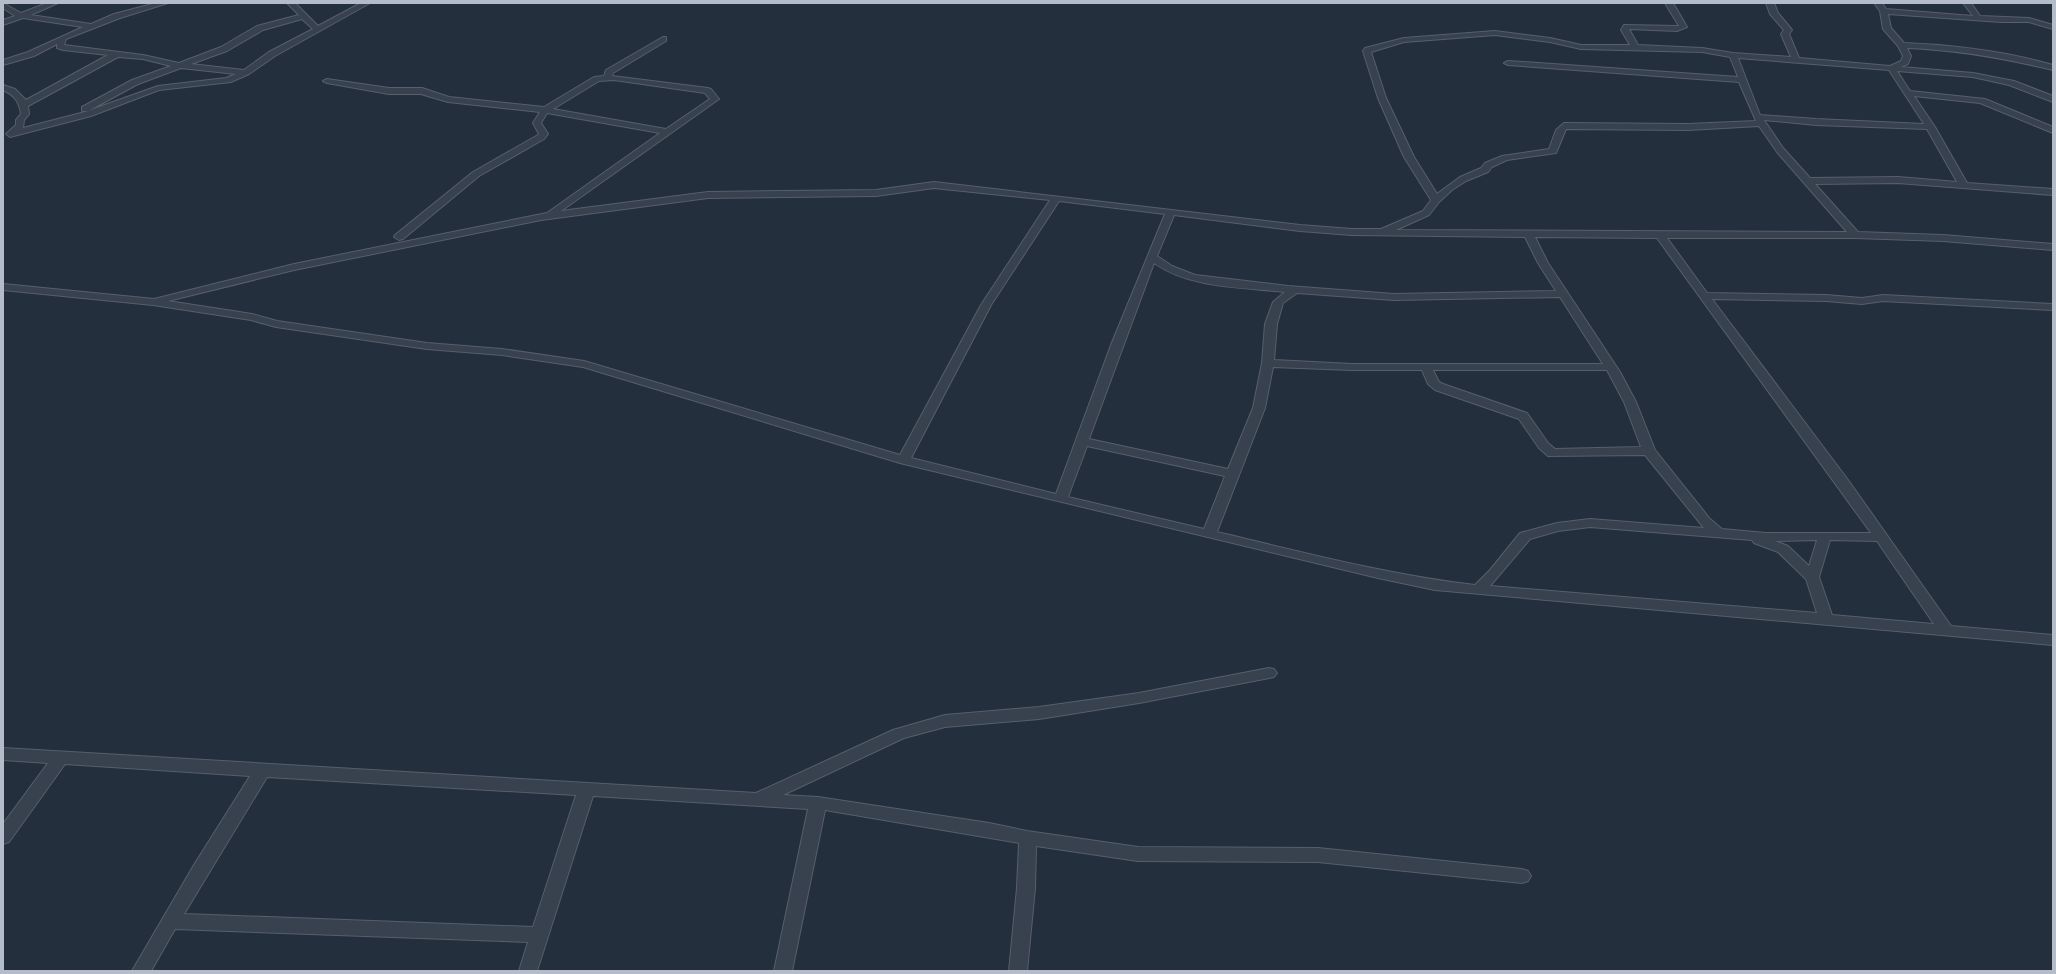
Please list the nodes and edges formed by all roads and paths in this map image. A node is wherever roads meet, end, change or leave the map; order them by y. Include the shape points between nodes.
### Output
1 (54, 3) edge
2 (164, 3) edge
3 (292, 3) edge
4 (366, 3) edge
5 (1669, 3) edge
6 (1770, 3) edge
7 (1878, 3) edge
8 (1967, 3) edge
9 (3, 5) edge
10 (1884, 11) junction
11 (21, 16) junction
12 (304, 16) junction
13 (1977, 17) junction
14 (3, 23) edge
15 (92, 26) junction
16 (2053, 27) edge
17 (318, 30) junction
18 (62, 38) junction
19 (663, 39) dead end
20 (1902, 45) junction
21 (1635, 47) junction
22 (117, 54) junction
23 (1733, 55) junction
24 (1796, 60) junction
25 (3, 63) edge
26 (1508, 63) dead end
27 (178, 65) junction
28 (1891, 68) junction
29 (2053, 68) edge
30 (246, 72) junction
31 (607, 78) junction
32 (1741, 80) junction
33 (327, 81) dead end
34 (3, 87) edge
35 (1908, 93) junction
36 (2053, 99) edge
37 (25, 104) junction
38 (545, 110) junction
39 (1759, 120) junction
40 (60, 121) junction
41 (1931, 128) junction
42 (2053, 130) edge
43 (668, 132) junction
44 (6, 136) edge
45 (1807, 181) junction
46 (1964, 185) junction
47 (2053, 192) edge
48 (1056, 198) junction
49 (1436, 200) junction
50 (1172, 212) junction
51 (549, 216) junction
52 (1381, 232) junction
53 (1528, 234) junction
54 (1660, 235) junction
55 (1855, 235) junction
56 (398, 237) dead end
57 (2053, 247) edge
58 (1152, 257) junction
59 (3, 287) edge
60 (1295, 289) junction
61 (1562, 294) junction
62 (1704, 296) junction
63 (153, 302) junction
64 (2053, 307) edge
65 (1268, 363) junction
66 (1426, 367) junction
67 (1610, 367) junction
68 (1082, 441) junction
69 (1649, 451) junction
70 (904, 460) junction
71 (1232, 474) junction
72 (1061, 500) junction
73 (1717, 532) junction
74 (1209, 534) junction
75 (1750, 536) junction
76 (1824, 536) junction
77 (1880, 537) junction
78 (1812, 577) junction
79 (1478, 590) junction
80 (1827, 620) junction
81 (1946, 630) junction
82 (2053, 640) edge
83 (1269, 673) dead end
84 (3, 754) edge
85 (61, 757) junction
86 (262, 771) junction
87 (586, 791) junction
88 (759, 799) junction
89 (818, 804) junction
90 (3, 837) edge
91 (1027, 838) junction
92 (1522, 876) dead end
93 (170, 921) junction
94 (540, 935) junction
95 (141, 971) edge
96 (528, 971) edge
97 (783, 971) edge
98 (1018, 971) edge

1 - 11 street
2 - 15 street
3 - 12 street
4 - 17 street
5 - 21 street via 1683,27 1627,27 1625,30
6 - 24 street via 1774,14 1788,30 1785,34
7 - 10 street
8 - 13 street
9 - 11 street
10 - 13 street
10 - 20 street via 1887,29
11 - 14 street
11 - 15 street
12 - 17 street
12 - 27 street via 260,28 224,49
13 - 16 street via 2035,21
15 - 18 street
17 - 30 street via 272,54
18 - 22 street via 60,46 64,48
18 - 25 street via 32,54
19 - 31 street via 608,72
20 - 28 street via 1907,59
20 - 29 street via 1982,50
21 - 23 street via 1710,50
21 - 49 street via 1581,48 1550,40 1495,33 1404,40 1366,51 1382,98 1409,157
22 - 27 street via 153,58
22 - 37 street
23 - 24 street
23 - 32 street
24 - 28 street
26 - 32 street
27 - 30 street
27 - 40 street via 121,89
28 - 35 street
28 - 36 street via 1991,78
30 - 40 street via 228,80 158,88 88,114
31 - 38 street via 597,79
31 - 43 street via 708,91 715,99
32 - 39 street
33 - 38 street via 389,91 422,91 448,99
34 - 37 street via 15,91
35 - 41 street
35 - 42 street via 1982,101
37 - 44 street via 25,114 20,120 20,126
38 - 43 street
38 - 56 street via 537,123 544,134 541,137 476,174
39 - 41 street
39 - 45 street via 1780,150
39 - 49 street via 1731,126 1682,128 1564,126 1560,130 1553,151 1505,158 1463,179
40 - 44 street
41 - 46 street
43 - 51 street
45 - 46 street via 1898,180
45 - 55 street
46 - 47 street
48 - 50 street
48 - 51 street via 934,185 876,193 708,196
48 - 70 street via 986,305
49 - 52 street via 1426,213
50 - 52 street via 1300,228
50 - 58 street
51 - 63 street via 294,267
52 - 53 street
53 - 54 street
53 - 61 street
54 - 55 street
54 - 62 street
55 - 57 street via 1943,238
58 - 60 street via 1168,268 1193,278
58 - 68 street
59 - 63 street
60 - 61 street via 1394,297
60 - 65 street via 1278,302 1271,324
61 - 67 street
62 - 64 street via 1862,301 1891,298
62 - 77 street
63 - 70 street via 298,328 584,364
65 - 66 street
65 - 71 street via 1259,408
66 - 67 street
66 - 69 street via 1434,384 1439,387 1523,416 1549,452 1568,454
67 - 69 street via 1630,402
68 - 71 street
68 - 72 street
69 - 73 street via 1705,522
70 - 72 street
71 - 74 street
72 - 74 street
73 - 75 street
73 - 79 street via 1590,524 1573,524 1539,531 1524,536
74 - 79 street via 1378,574
75 - 76 street
75 - 78 street via 1783,549
76 - 77 street
76 - 78 street
77 - 81 street
78 - 80 street
79 - 80 street
80 - 81 street
81 - 82 street
83 - 88 street via 1140,698 1039,713 945,721 898,734
84 - 85 street
85 - 86 street
85 - 90 street
86 - 87 street
86 - 93 street
87 - 88 street
87 - 94 street
88 - 89 street
89 - 91 street
89 - 97 street
91 - 92 street via 1138,854 1318,855
91 - 98 street via 1027,876
93 - 94 street
93 - 95 street
94 - 96 street

